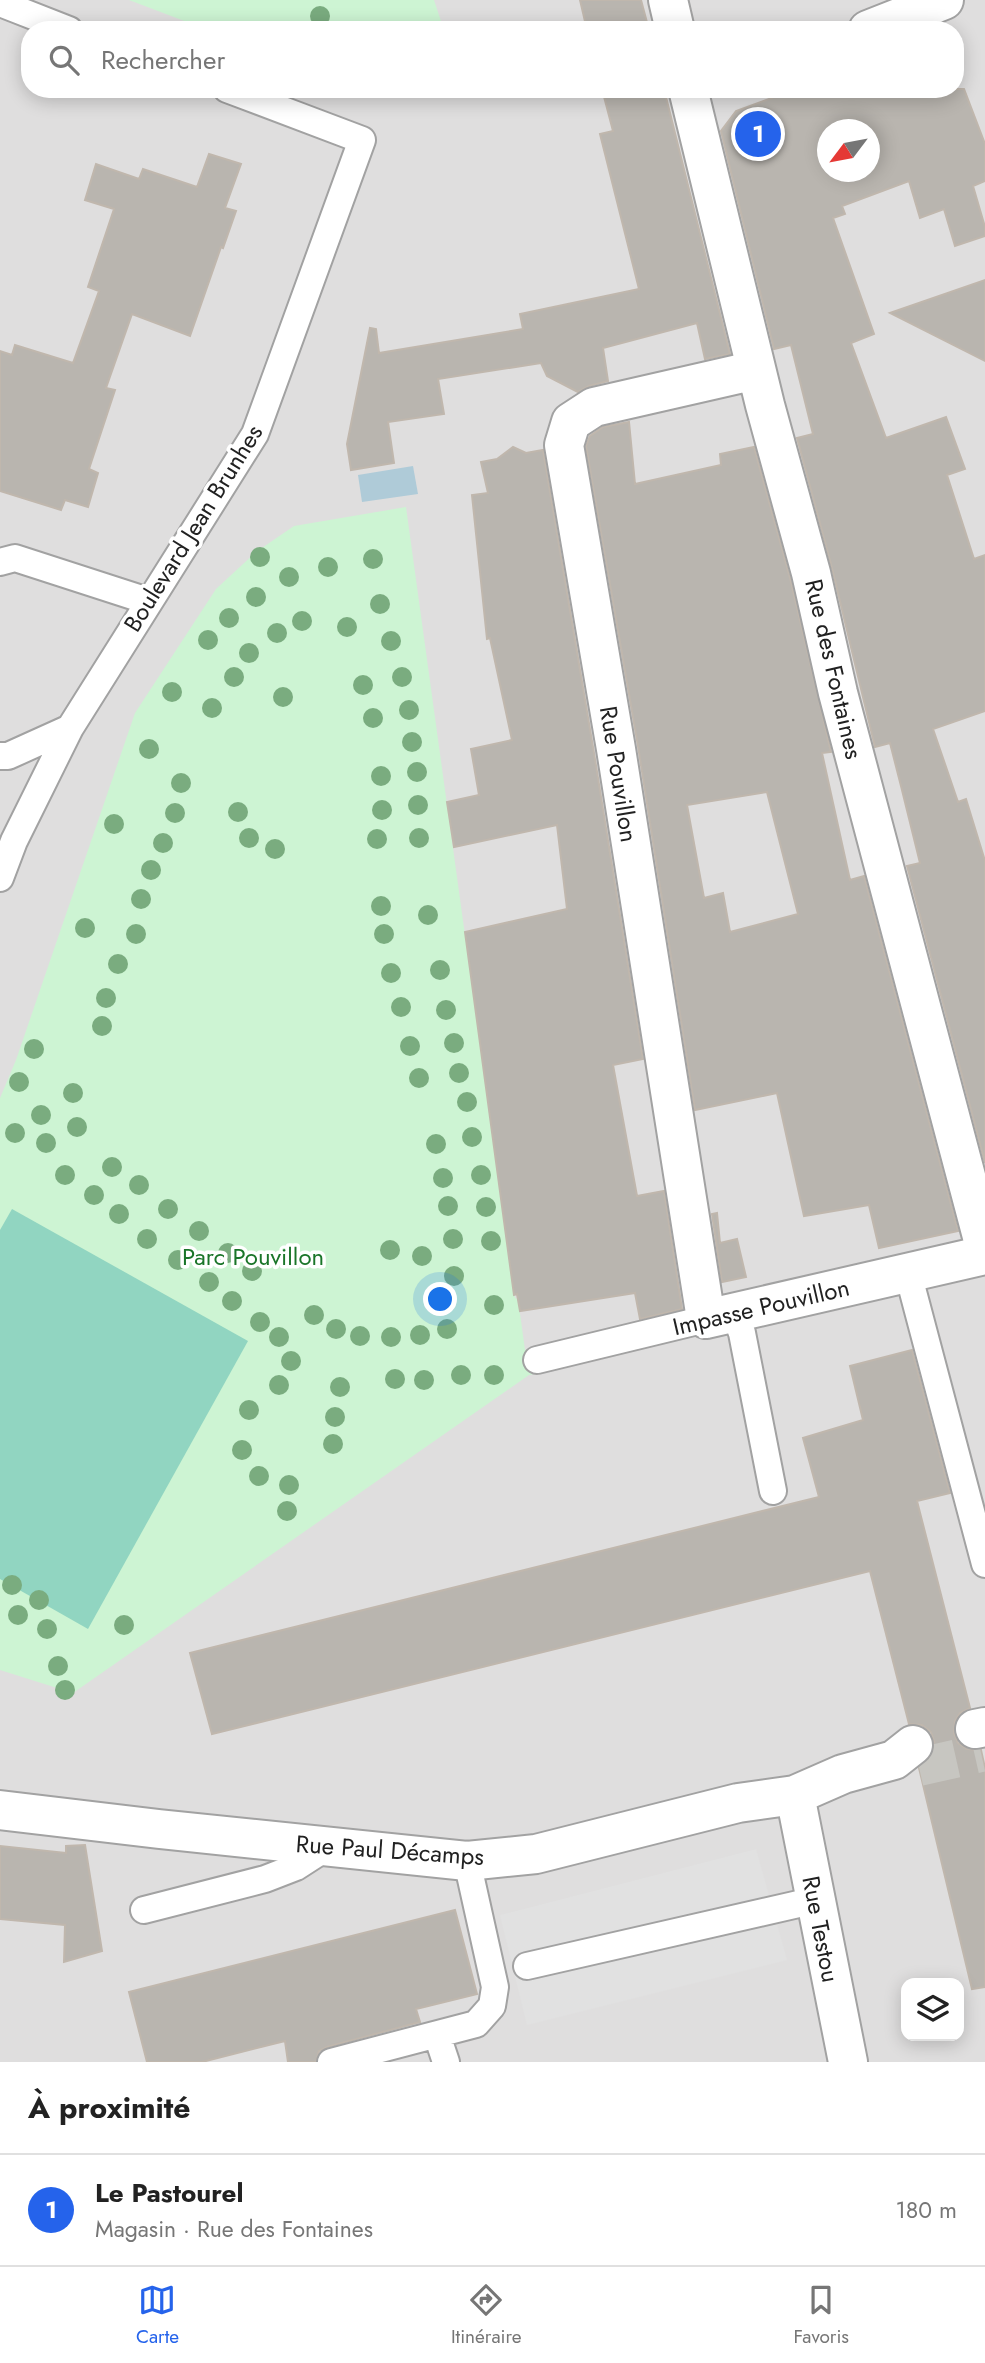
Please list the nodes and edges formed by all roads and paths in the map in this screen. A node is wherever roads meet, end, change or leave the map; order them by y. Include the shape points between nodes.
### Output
1 (668, 0) edge
2 (944, 0) edge
3 (0, 4) edge
4 (45, 21) edge
5 (673, 21) edge
6 (891, 21) edge
7 (251, 98) edge
8 (699, 98) edge
9 (756, 370) junction
10 (0, 562) edge
11 (148, 601) junction
12 (70, 729) junction
13 (0, 756) edge
14 (0, 878) edge
15 (971, 1141) edge
16 (985, 1248) edge
17 (985, 1255) edge
18 (908, 1273) junction
19 (720, 1315) junction
20 (537, 1360) dead end
21 (773, 1492) dead end
22 (985, 1564) edge
23 (909, 1757) tunnel mouth
24 (795, 1795) junction
25 (0, 1810) edge
26 (327, 1847) junction
27 (467, 1861) junction
28 (816, 1900) junction
29 (144, 1910) dead end
30 (527, 1966) dead end
31 (438, 2035) junction
32 (331, 2062) edge
33 (446, 2062) edge
34 (848, 2062) edge

1 - 5 street
2 - 6 street
3 - 4 lane
7 - 11 lane, Boulevard Jean Brunhes via 362,140 255,434
8 - 9 street, Rue des Fontaines
9 - 15 street, Rue des Fontaines via 838,692
9 - 19 street, Rue Pouvillon via 594,407 571,422 564,445
10 - 11 lane via 15,558
11 - 12 lane, Boulevard Jean Brunhes
12 - 13 lane
12 - 14 lane, Boulevard Jean Brunhes
15 - 16 street, Rue des Fontaines
17 - 18 street, Impasse Pouvillon
18 - 19 street, Impasse Pouvillon
18 - 22 lane
19 - 20 lane, Impasse Pouvillon
19 - 21 lane via 742,1333
23 - 24 street, Rue Paul Décamps via 843,1774
24 - 27 street, Rue Paul Décamps via 738,1804 536,1854
24 - 28 street, Rue Testou
25 - 26 street, Rue Paul Décamps
26 - 27 street, Rue Paul Décamps
26 - 29 lane via 265,1880
27 - 31 lane via 495,1987 492,2006 476,2024
28 - 30 lane
28 - 34 street, Rue Testou
31 - 32 lane
31 - 33 lane

